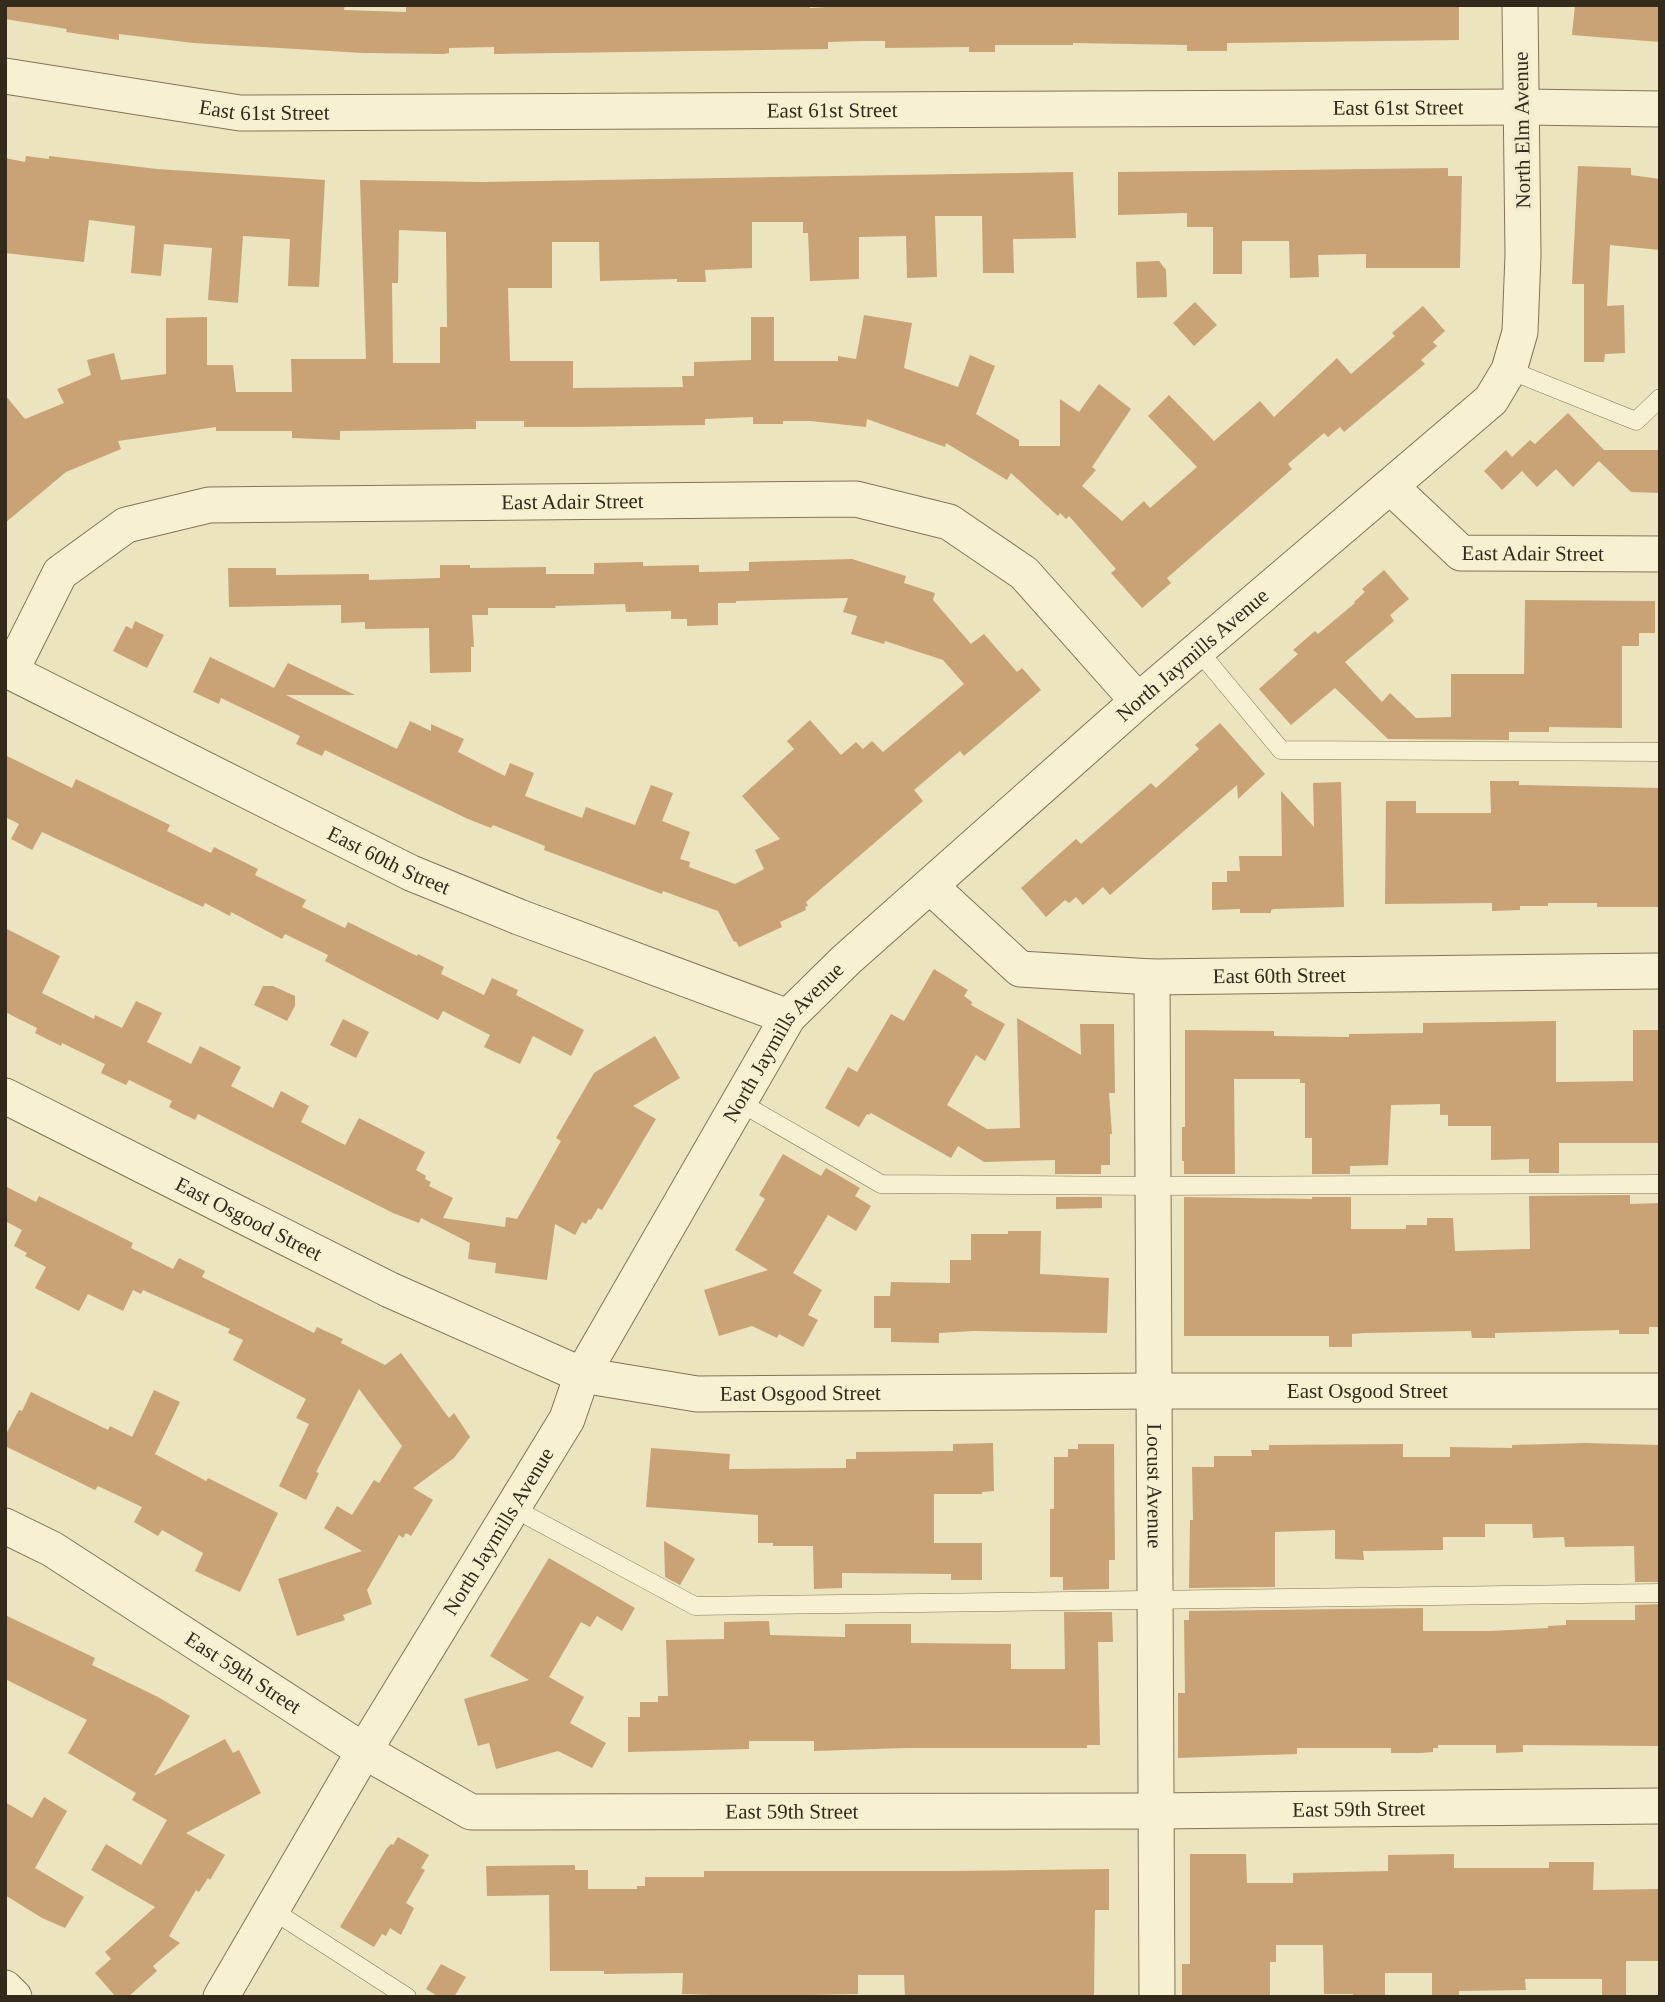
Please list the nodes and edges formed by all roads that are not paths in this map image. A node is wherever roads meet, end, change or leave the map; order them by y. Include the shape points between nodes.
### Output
1 (1520, 5) edge
2 (5, 76) edge
3 (1521, 107) junction
4 (1660, 109) edge
5 (1524, 255) joint
6 (1509, 370) junction
7 (1660, 398) edge
8 (1391, 487) junction
9 (1660, 554) edge
10 (1198, 650) junction
11 (8, 670) edge
12 (1138, 701) junction
13 (1660, 752) edge
14 (930, 886) junction
15 (1660, 971) edge
16 (1152, 977) junction
17 (788, 1017) junction
18 (5, 1096) edge
19 (741, 1103) junction
20 (1660, 1184) edge
21 (1153, 1186) junction
22 (582, 1375) junction
23 (1154, 1391) junction
24 (1660, 1391) edge
25 (513, 1508) junction
26 (5, 1526) edge
27 (1660, 1593) edge
28 (1155, 1599) junction
29 (364, 1751) junction
30 (1660, 1806) edge
31 (1156, 1811) junction
32 (272, 1910) junction
33 (5, 1988) edge
34 (14, 1997) edge
35 (221, 1997) edge
36 (407, 1997) edge
37 (1157, 1997) edge

1 - 3 street, North Elm Avenue
2 - 3 street, East 61st Street via 240,113
3 - 4 street, East 61st Street
3 - 5 street, North Elm Avenue
5 - 6 street, North Jaymills Avenue via 1520,332
6 - 7 lane via 1636,421
6 - 8 street, North Jaymills Avenue via 1491,400
8 - 9 street, East Adair Street via 1461,553
8 - 10 street, North Jaymills Avenue
10 - 12 street, North Jaymills Avenue
10 - 13 lane via 1281,750
11 - 12 street, East Adair Street via 60,573 126,525 209,505 856,499 949,522 1024,573
11 - 17 street, East 60th Street via 411,873
12 - 14 street, North Jaymills Avenue
14 - 16 street, East 60th Street via 1020,970
14 - 17 street, North Jaymills Avenue
15 - 16 street, East 60th Street
16 - 21 street, Locust Avenue
17 - 19 street, North Jaymills Avenue
18 - 22 street, East Osgood Street via 390,1290
19 - 21 lane via 881,1184
19 - 22 street, North Jaymills Avenue
20 - 21 lane
21 - 23 street, Locust Avenue
22 - 23 street, East Osgood Street via 697,1394
22 - 25 street, North Jaymills Avenue via 567,1419
23 - 24 street, East Osgood Street
23 - 28 street, Locust Avenue
25 - 28 lane via 695,1606
25 - 29 street, North Jaymills Avenue
26 - 29 street, East 59th Street via 52,1549
27 - 28 lane
28 - 31 street, Locust Avenue
29 - 31 street, East 59th Street via 471,1812
29 - 32 street, North Jaymills Avenue
30 - 31 street, East 59th Street
31 - 37 street, Locust Avenue
32 - 35 street, North Jaymills Avenue
32 - 36 lane
33 - 34 street

